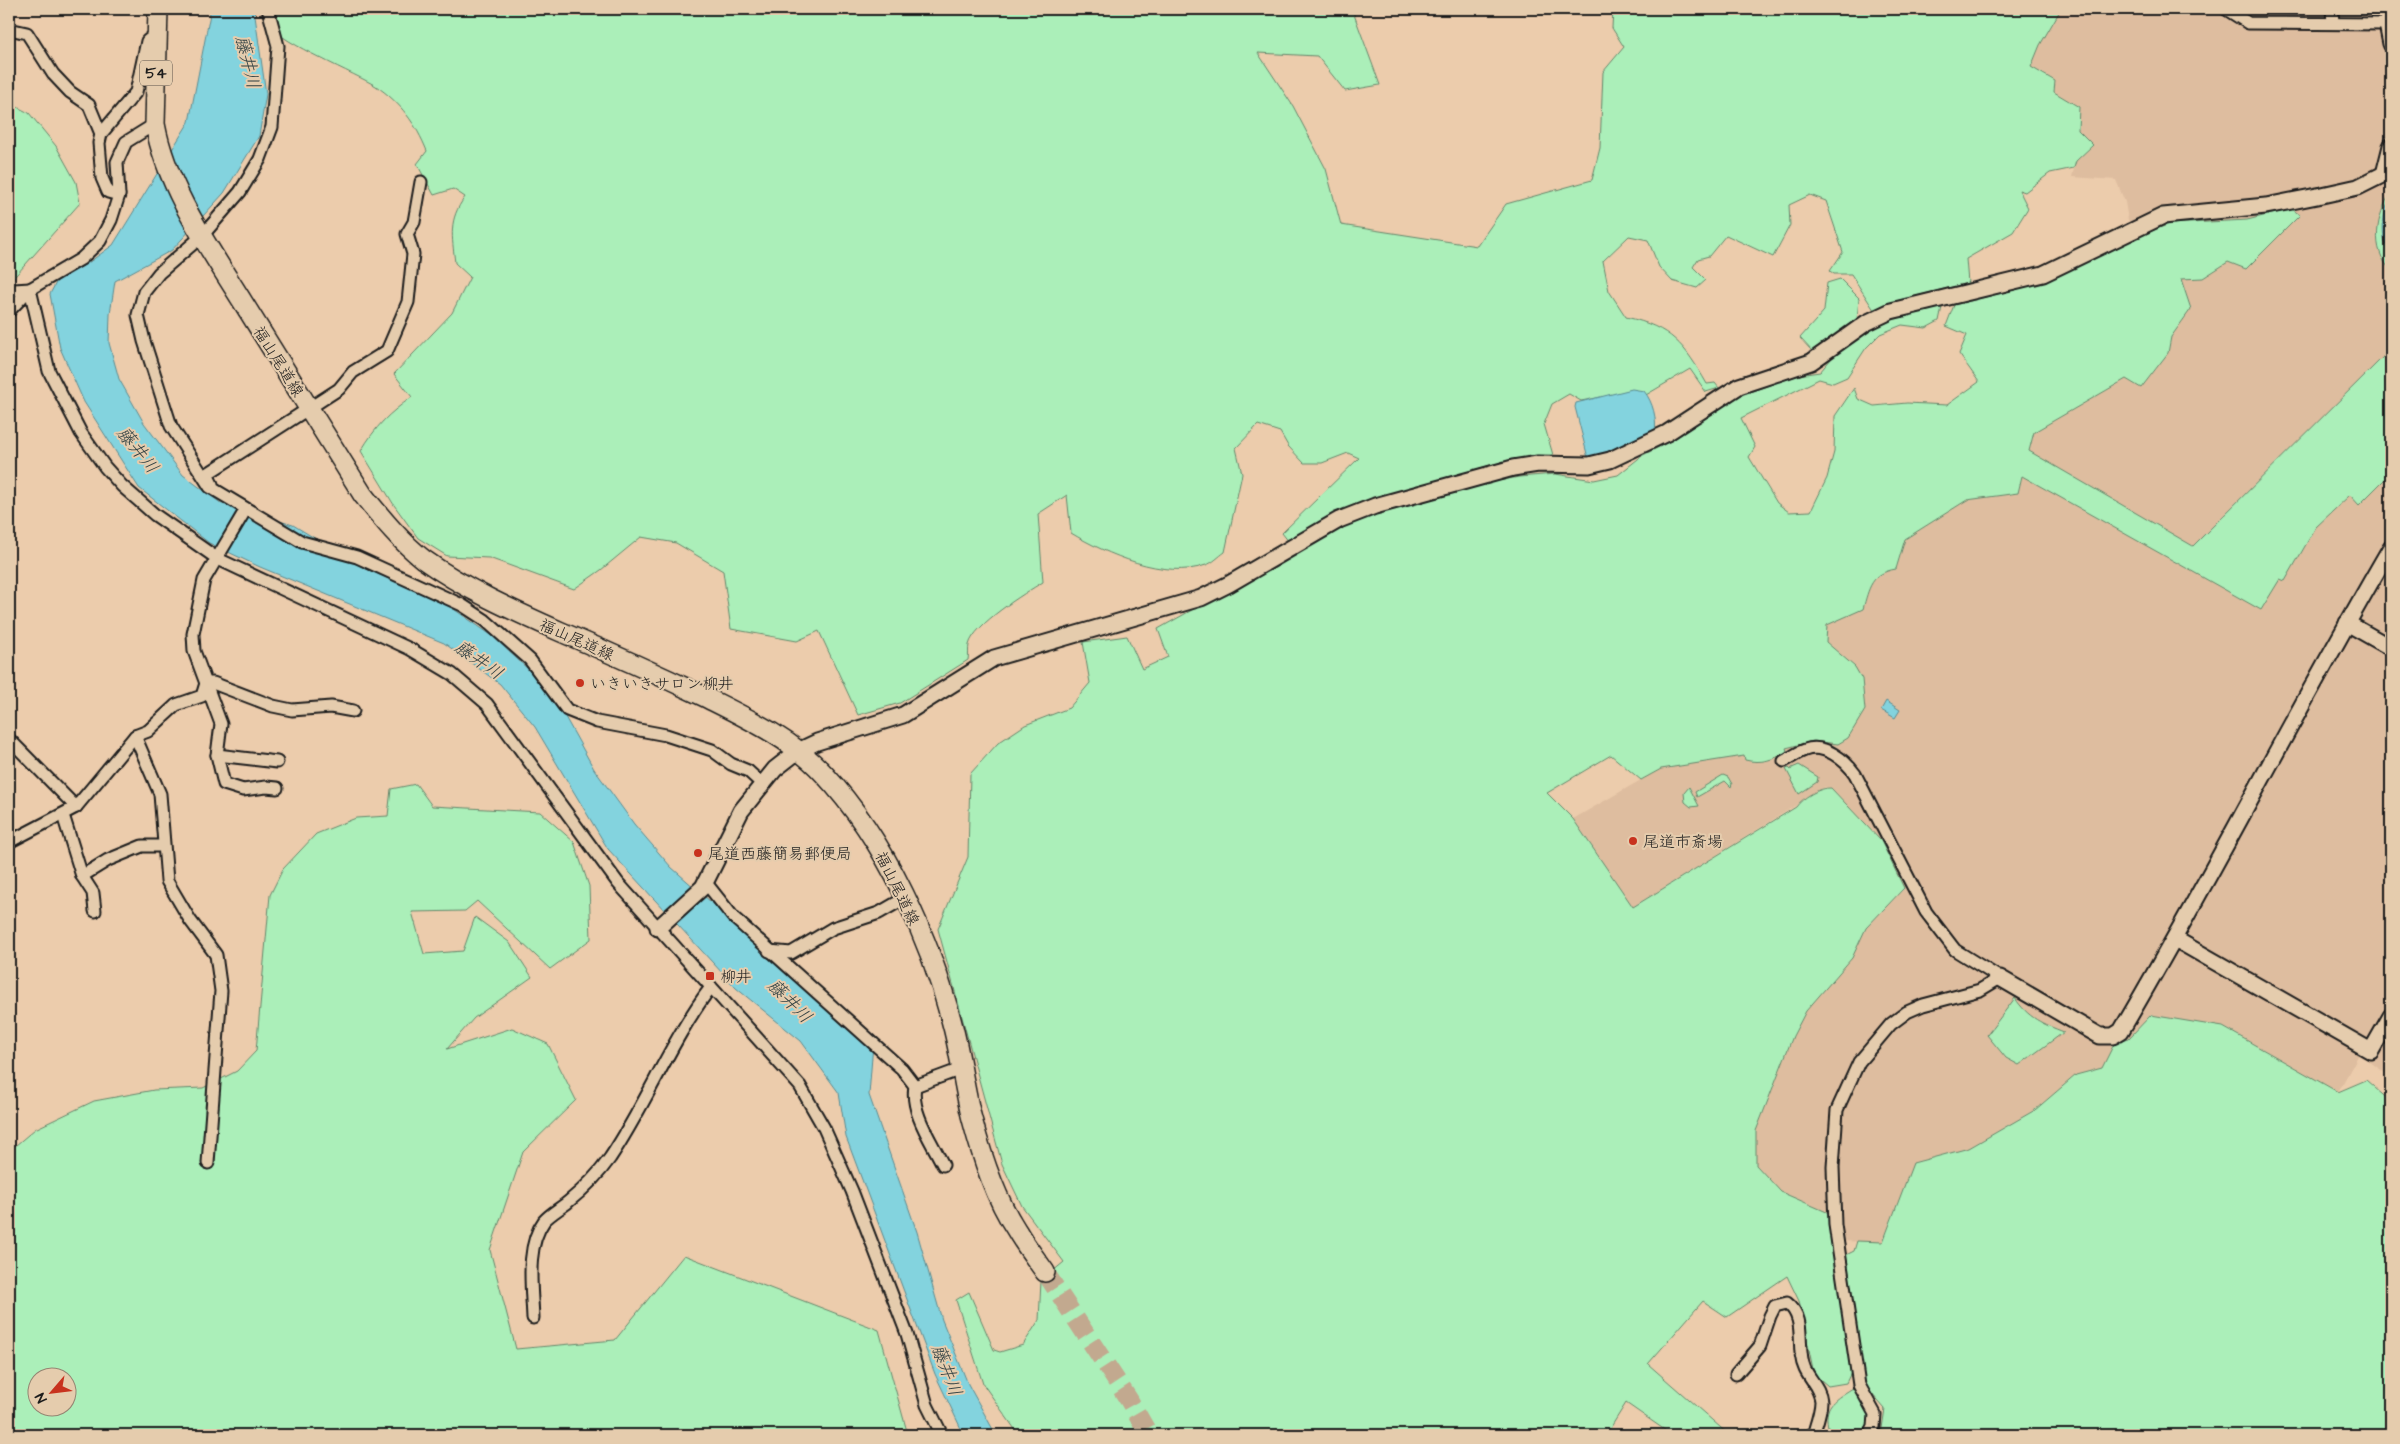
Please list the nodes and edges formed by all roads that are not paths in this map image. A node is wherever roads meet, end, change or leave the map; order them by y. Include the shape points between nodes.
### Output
1 (158, 9) edge
2 (268, 9) edge
3 (2226, 9) edge
4 (2332, 9) edge
5 (2388, 16) edge
6 (2334, 23) junction
7 (9, 29) edge
8 (157, 33) junction
9 (2391, 44) edge
10 (156, 131) junction
11 (101, 134) junction
12 (2391, 146) edge
13 (2387, 175) edge
14 (421, 182) dead end
15 (119, 195) junction
16 (201, 233) junction
17 (30, 289) junction
18 (9, 293) edge
19 (9, 311) edge
20 (309, 409) junction
21 (210, 487) junction
22 (246, 509) junction
23 (2391, 547) edge
24 (218, 559) junction
25 (486, 598) junction
26 (462, 604) junction
27 (2347, 623) junction
28 (2391, 648) edge
29 (206, 683) junction
30 (353, 711) dead end
31 (135, 736) junction
32 (9, 739) edge
33 (798, 751) junction
34 (216, 755) junction
35 (1784, 761) dead end
36 (277, 762) dead end
37 (761, 784) junction
38 (277, 788) dead end
39 (76, 807) junction
40 (63, 816) junction
41 (9, 842) edge
42 (163, 846) junction
43 (82, 876) junction
44 (702, 887) junction
45 (905, 898) junction
46 (95, 911) dead end
47 (658, 928) junction
48 (2175, 939) junction
49 (769, 951) junction
50 (2000, 978) junction
51 (712, 987) junction
52 (2391, 1016) edge
53 (961, 1069) junction
54 (915, 1086) junction
55 (208, 1163) dead end
56 (943, 1165) dead end
57 (1045, 1272) tunnel mouth
58 (532, 1318) dead end
59 (1736, 1374) dead end
60 (942, 1435) edge
61 (1813, 1435) edge
62 (1870, 1435) edge

1 - 8 main road, 福山尾道線 / 54
2 - 16 street via 278,46 272,127 260,159 240,192
3 - 6 street via 2248,23
4 - 6 street
5 - 6 street
5 - 9 street
7 - 11 street via 26,33 53,74 70,92 89,105
8 - 10 main road, 福山尾道線 / 54
8 - 11 street via 147,41 136,92
10 - 15 street via 126,142 117,162
10 - 16 main road, 福山尾道線 / 54 via 173,180
11 - 15 street via 102,178 108,192
12 - 13 street
13 - 33 street via 2358,187 2266,206 2163,216 2043,274 1891,311 1811,362 1739,386 1667,433 1610,460 1589,465 1538,464 1514,468 1375,506 1339,520 1201,598 994,658 903,715 816,742
14 - 20 street via 414,222 407,234 414,254 408,302 387,351 354,372 338,389
15 - 17 street via 112,220 100,241 81,259
16 - 20 main road, 福山尾道線 / 54
16 - 21 street via 144,292 138,315 171,426
17 - 18 street
17 - 19 street
17 - 24 street via 49,370 81,433 122,486 155,515
20 - 21 street via 207,474 212,484
20 - 25 main road, 福山尾道線 / 54 via 363,495 391,528 422,558
21 - 22 street
22 - 24 street
22 - 26 street via 302,542 357,557
23 - 27 street
24 - 29 street via 204,580 193,634 194,651
24 - 47 street via 410,650 452,674 487,704 618,883
25 - 26 street
25 - 33 main road, 福山尾道線 / 54 via 756,722
26 - 37 street via 530,660 567,710 597,722 666,735 712,750
27 - 28 street
27 - 48 street
29 - 30 street via 292,710 331,706
29 - 31 street via 202,696 176,705 148,731
29 - 34 street via 221,724
31 - 39 street
31 - 42 street via 160,794
32 - 39 street
33 - 37 street via 775,768
33 - 45 main road, 福山尾道線 / 54 via 824,773 853,809
34 - 36 street
34 - 38 street via 224,784 244,790
35 - 50 street via 1806,749 1823,750 1845,760 1926,912 1955,950
37 - 44 street via 741,811
39 - 40 street
40 - 41 street
40 - 43 street
42 - 43 street via 142,846 108,860
42 - 55 street via 168,881 190,920 216,955 222,991
43 - 46 street via 93,894
44 - 47 street
44 - 49 street
45 - 49 street via 879,913 833,928 792,953
45 - 53 main road, 福山尾道線 / 54 via 933,964 953,1028
47 - 51 street
48 - 50 street via 2121,1031 2113,1036 2100,1036
48 - 52 street via 2371,1051
49 - 54 street via 902,1068
50 - 62 street via 1980,990 1922,1005 1891,1024 1859,1062 1838,1110 1833,1167 1835,1225 1859,1385 1875,1414
51 - 58 street via 691,1014 610,1158 588,1186 544,1221 535,1242 532,1262
51 - 60 street via 800,1086 824,1128 907,1334 927,1405
53 - 54 street
53 - 57 main road, 福山尾道線 / 54 via 987,1168 1016,1230
54 - 56 street via 913,1094 918,1112
59 - 61 street via 1760,1346 1775,1306 1787,1304 1795,1310 1804,1368 1821,1400

